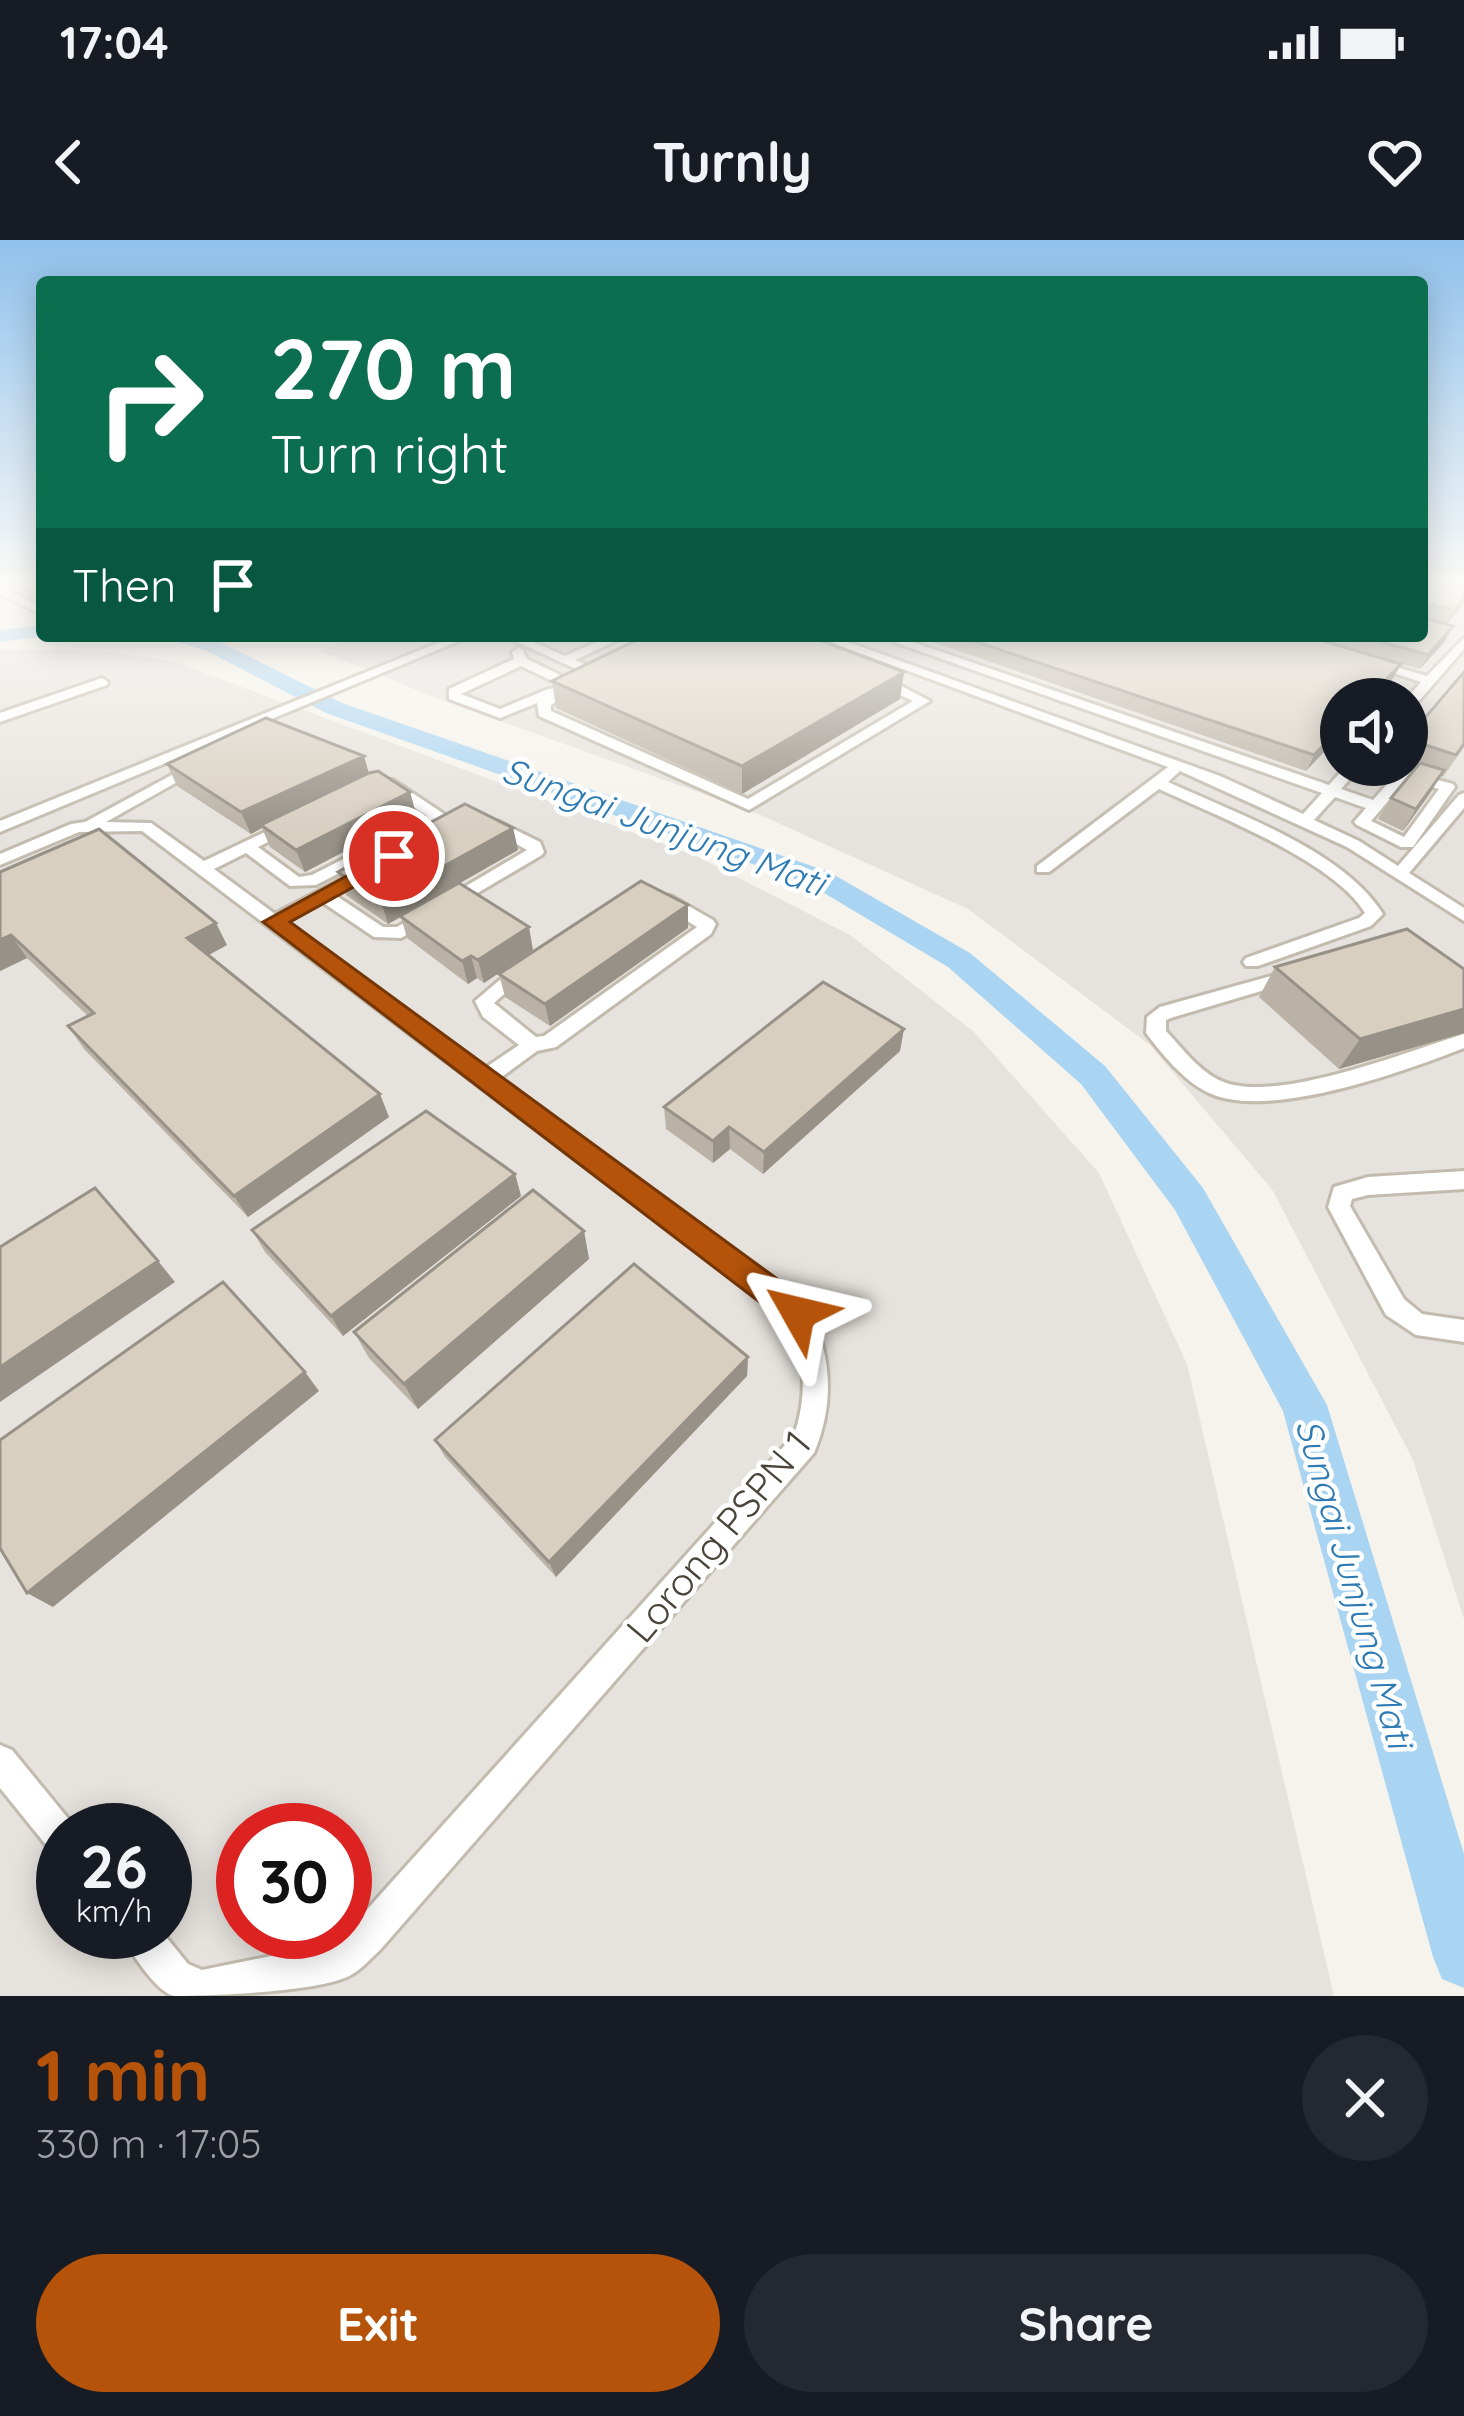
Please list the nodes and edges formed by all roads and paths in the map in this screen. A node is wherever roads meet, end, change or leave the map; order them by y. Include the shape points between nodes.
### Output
1 (361, 668) edge
2 (389, 668) edge
3 (505, 668) edge
4 (536, 668) edge
5 (582, 668) edge
6 (908, 668) edge
7 (976, 668) edge
8 (1384, 668) edge
9 (1441, 668) edge
10 (873, 678) edge
11 (1430, 681) joint
12 (102, 682) dead end
13 (573, 685) junction
14 (551, 696) junction
15 (261, 714) junction
16 (0, 718) edge
17 (263, 737) edge
18 (1178, 766) junction
19 (1158, 783) junction
20 (370, 786) edge
21 (1336, 786) edge
22 (1332, 791) junction
23 (1464, 798) edge
24 (1376, 806) junction
25 (0, 812) edge
26 (308, 816) edge
27 (472, 816) edge
28 (1307, 819) junction
29 (89, 825) junction
30 (0, 826) edge
31 (445, 829) edge
32 (247, 847) junction
33 (0, 860) edge
34 (203, 868) junction
35 (1042, 869) dead end
36 (1401, 873) junction
37 (644, 891) edge
38 (323, 895) junction
39 (1462, 912) edge
40 (274, 922) junction
41 (547, 954) edge
42 (1252, 962) dead end
43 (1301, 973) edge
44 (1464, 1041) edge
45 (532, 1045) junction
46 (484, 1079) junction
47 (1464, 1180) edge
48 (1464, 1331) edge
49 (0, 1762) edge
50 (36, 1806) edge
51 (161, 1959) edge

1 - 15 street
2 - 15 street
3 - 14 street via 454,696 490,713
4 - 13 street
5 - 13 street via 598,675
6 - 18 street
7 - 22 street
8 - 11 street
9 - 11 street
10 - 14 street via 923,701 749,805 557,721 541,707
12 - 16 street
13 - 14 street
15 - 25 street
15 - 30 street
17 - 29 street
18 - 19 street
18 - 28 street
19 - 35 street
19 - 42 street via 1335,870 1371,901 1374,914 1365,922
20 - 32 street via 387,783 436,814 307,883
21 - 22 street
22 - 24 street
22 - 28 street
23 - 36 street
24 - 24 street via 1403,775 1448,787 1407,844 1364,826
26 - 32 street
27 - 38 street via 536,852 391,935
28 - 36 street
29 - 33 street, Lorong PSPN 1
29 - 34 street, Lorong PSPN 1 via 146,826
31 - 38 street
32 - 34 street
34 - 40 street, Lorong PSPN 1
36 - 39 street
37 - 45 street via 701,919 705,930 549,1042
38 - 40 street
40 - 46 street, Lorong PSPN 1
41 - 45 street via 484,1001
43 - 44 street via 1167,1012 1157,1018 1156,1033 1206,1082 1237,1094 1397,1067
45 - 46 street
46 - 51 street, Lorong PSPN 1 via 798,1313 811,1334 814,1424 340,1961 201,1989
47 - 48 street via 1368,1186 1342,1193 1339,1207 1395,1306 1416,1324
49 - 50 street

